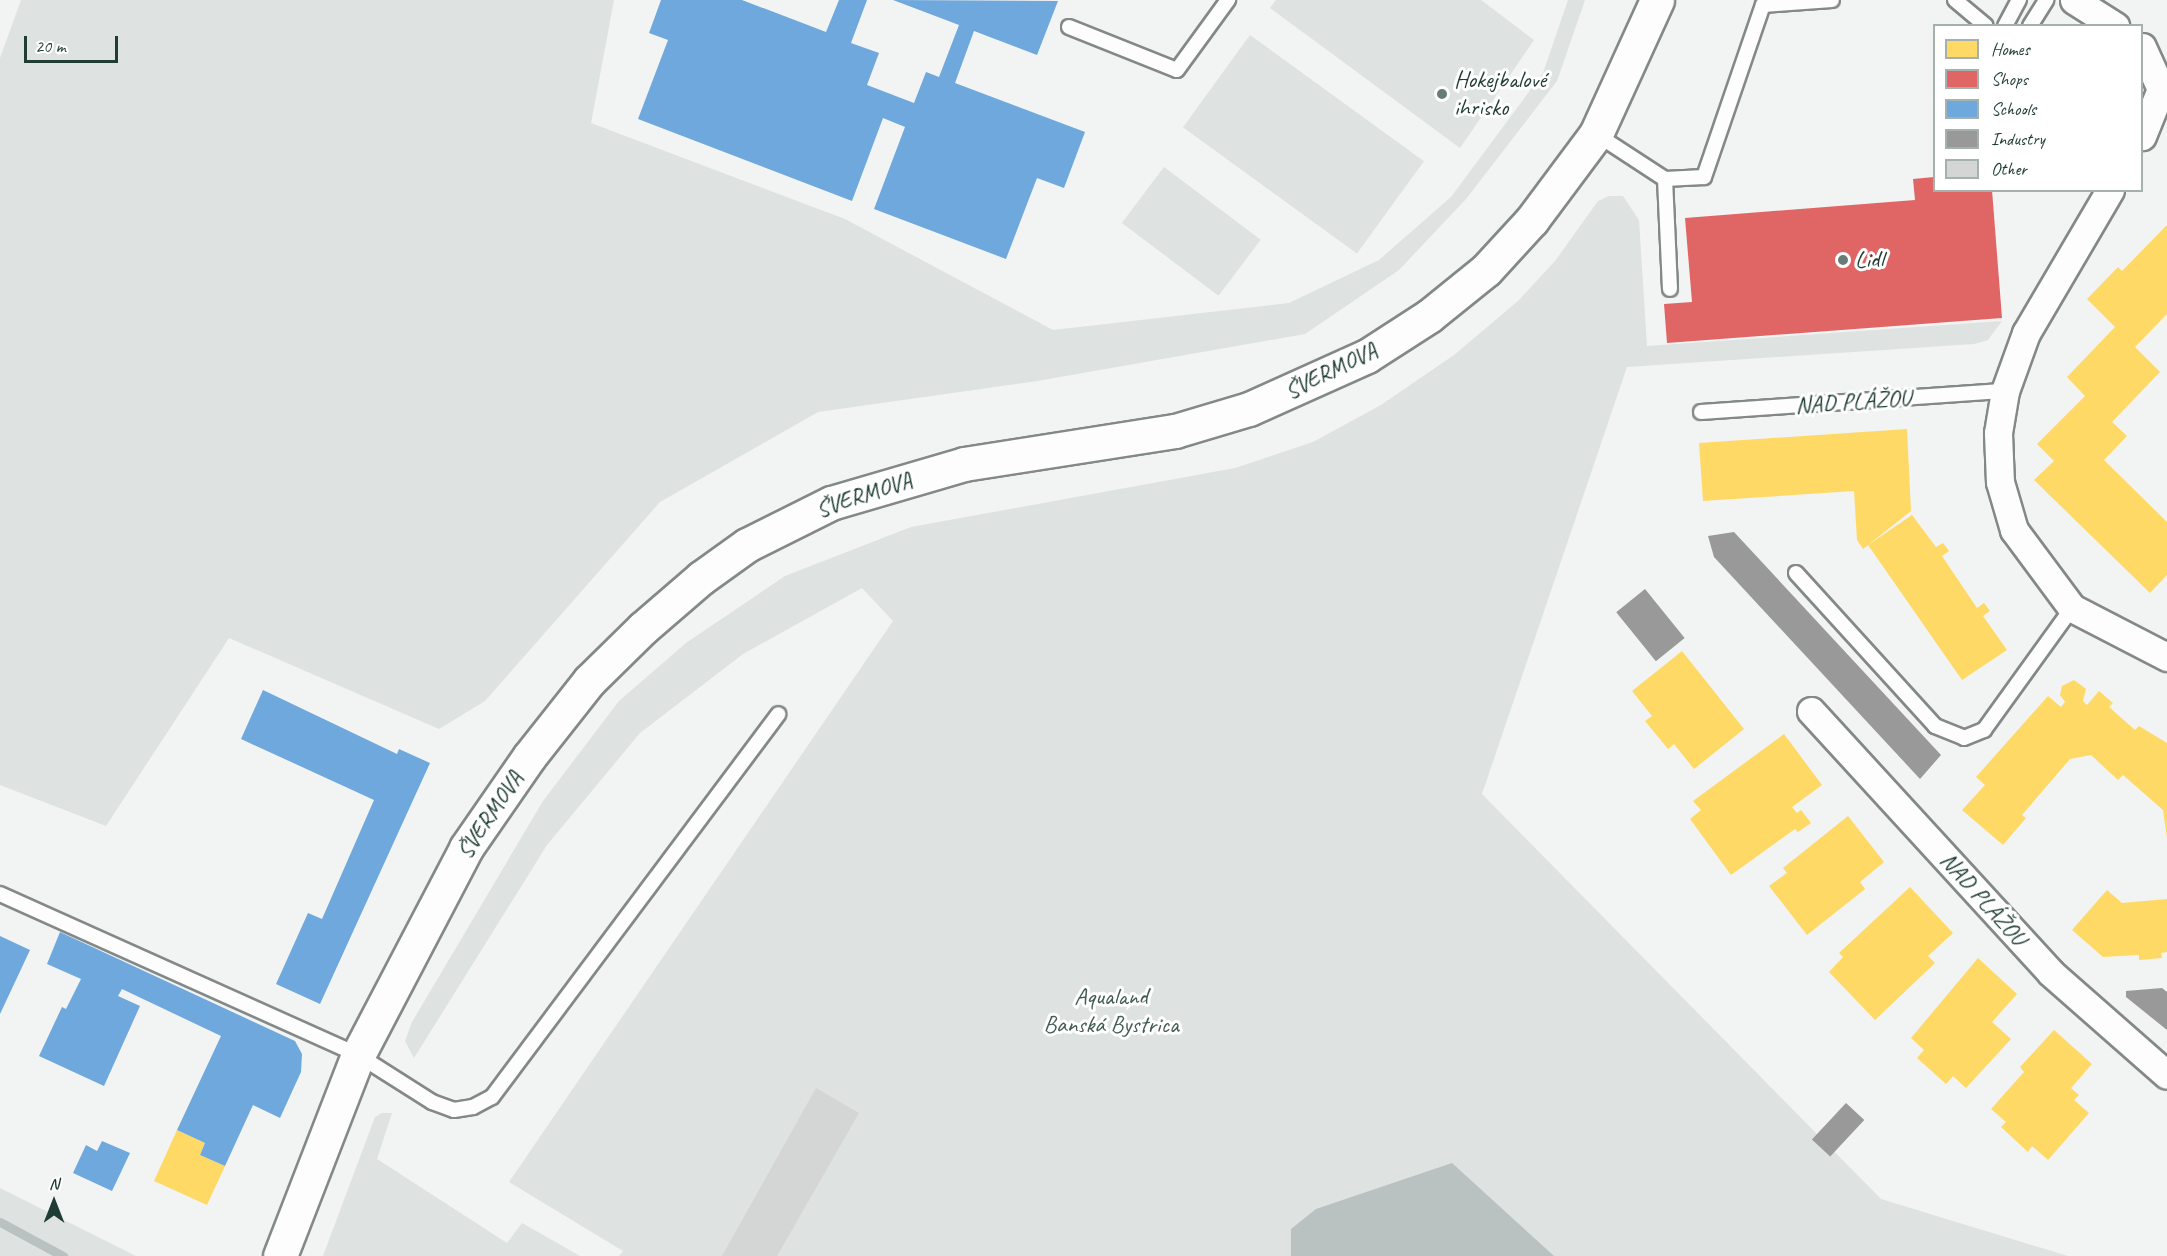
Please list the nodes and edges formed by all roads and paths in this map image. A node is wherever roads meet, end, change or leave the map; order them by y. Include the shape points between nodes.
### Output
1 (1228, 0) edge
2 (1657, 0) edge
3 (1832, 0) edge
4 (1956, 0) edge
5 (2019, 0) edge
6 (2046, 0) edge
7 (2074, 0) edge
8 (1984, 24) edge
9 (2005, 24) edge
10 (2031, 24) edge
11 (2112, 24) edge
12 (1069, 27) dead end
13 (2143, 49) edge
14 (2164, 89) edge
15 (1596, 134) junction
16 (2143, 134) edge
17 (1665, 179) junction
18 (2109, 192) edge
19 (1671, 289) dead end
20 (2005, 391) junction
21 (1701, 412) dead end
22 (1796, 573) dead end
23 (2072, 608) junction
24 (2167, 657) edge
25 (1811, 711) dead end
26 (778, 714) dead end
27 (0, 894) edge
28 (358, 1055) junction
29 (2167, 1075) edge
30 (280, 1256) edge

1 - 12 lane via 1177,70
2 - 15 street, ŠVERMOVA
3 - 17 lane via 1763,5 1704,177
4 - 8 lane
5 - 9 lane
6 - 10 lane
7 - 11 street
13 - 14 street
14 - 16 street
15 - 17 lane
15 - 28 street, ŠVERMOVA via 1539,212 1486,270 1429,316 1367,356 1249,410 1175,430 964,464 831,503 747,545 701,578 589,681 529,757 466,848
17 - 19 lane
18 - 20 street via 2026,333
20 - 21 lane, NAD PLÁŽOU
20 - 23 street via 1998,433 2000,482 2014,530
22 - 23 lane via 1935,726 1964,738 1984,730
23 - 24 street
25 - 29 street, NAD PLÁŽOU via 2051,973
26 - 28 lane via 492,1097 473,1107 454,1110 432,1102
27 - 28 lane
28 - 30 street, ŠVERMOVA

